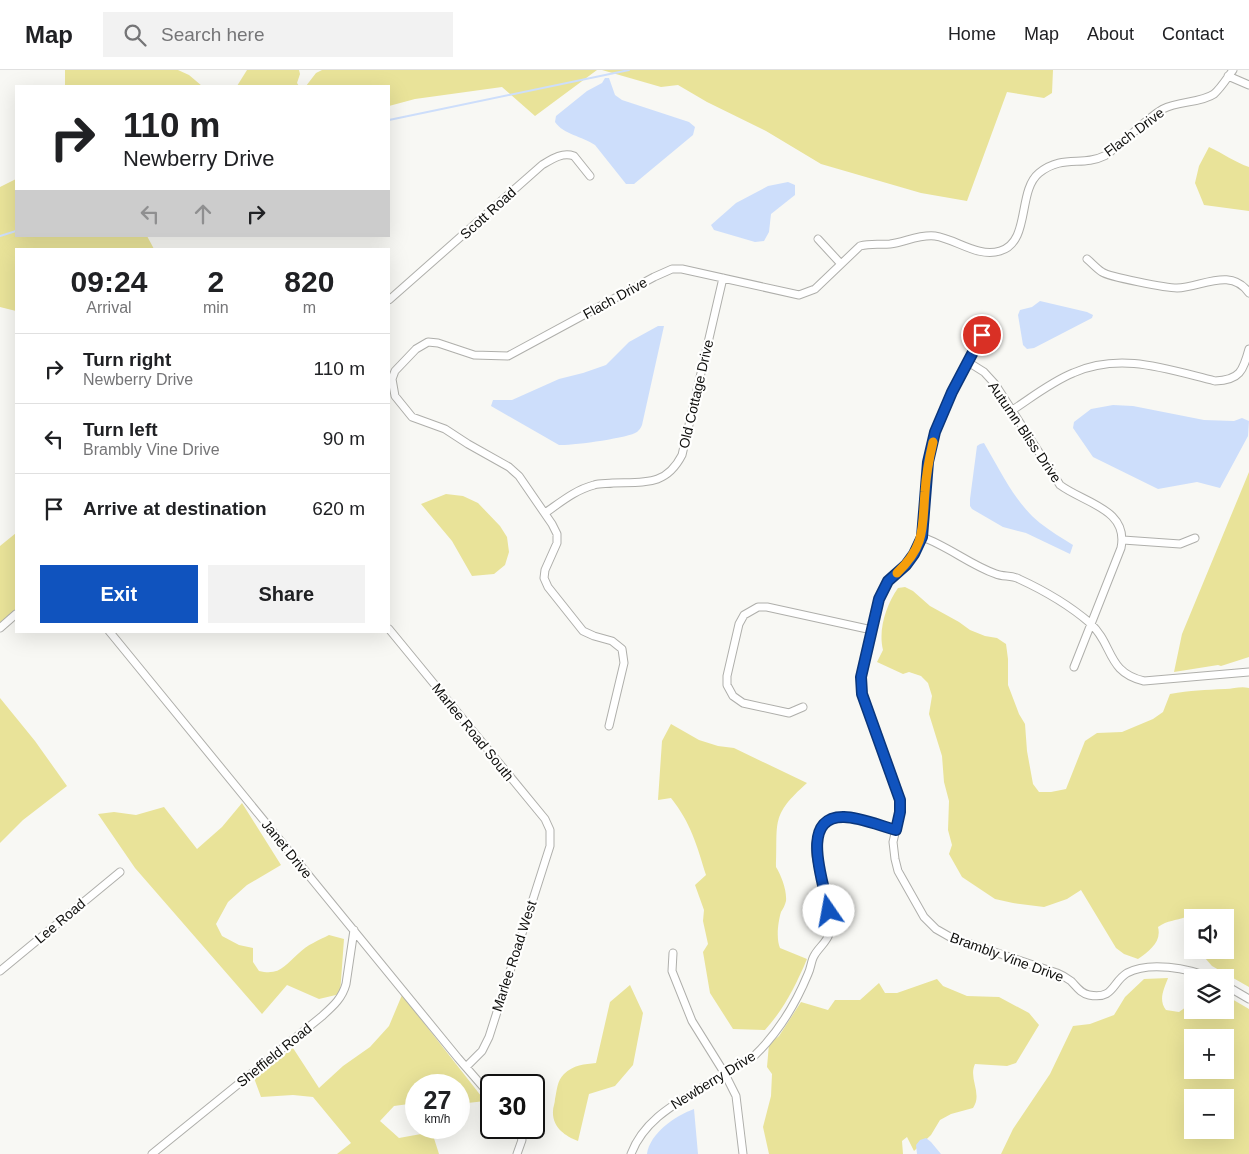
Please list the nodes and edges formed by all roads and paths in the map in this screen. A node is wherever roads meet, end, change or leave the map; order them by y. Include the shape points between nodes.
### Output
1 (1231, 73) edge
2 (1249, 85) edge
3 (590, 176) dead end
4 (818, 239) dead end
5 (1087, 259) dead end
6 (842, 264) junction
7 (723, 278) junction
8 (1249, 293) edge
9 (390, 299) edge
10 (995, 326) dead end
11 (1249, 348) edge
12 (968, 362) junction
13 (1011, 411) junction
14 (545, 513) junction
15 (922, 537) junction
16 (1195, 538) dead end
17 (1122, 540) junction
18 (15, 615) edge
19 (1091, 624) junction
20 (0, 628) edge
21 (390, 630) edge
22 (872, 630) junction
23 (112, 633) edge
24 (1074, 667) dead end
25 (1249, 672) edge
26 (803, 707) dead end
27 (609, 726) dead end
28 (896, 830) junction
29 (551, 838) joint
30 (120, 872) dead end
31 (354, 930) junction
32 (673, 953) dead end
33 (1184, 970) edge
34 (0, 971) edge
35 (1234, 990) edge
36 (1249, 999) edge
37 (466, 1067) junction
38 (725, 1074) junction
39 (480, 1083) edge
40 (522, 1139) edge
41 (152, 1154) edge
42 (517, 1154) edge
43 (631, 1154) edge
44 (743, 1154) edge

1 - 2 street
1 - 6 street, Flach Drive via 1214,94 1165,108 1105,156 1065,161 1037,175 1029,190 1016,239 1001,251 984,252 936,236 926,236 890,244 860,246
3 - 9 street, Scott Road via 574,156 564,154 550,160
4 - 6 street
5 - 8 street via 1102,272 1160,286 1176,288 1225,279 1238,282
6 - 7 street, Flach Drive via 815,289 799,295
7 - 14 street, Old Cottage Drive via 682,455 676,467 657,480 596,484 575,492
7 - 14 street, Flach Drive via 672,269 508,356 474,355 428,342 416,349 395,371 392,379 395,396 412,417 445,430 508,467 519,476
10 - 12 street, Brambly Vine Drive via 982,335
11 - 13 street via 1245,366 1234,378 1215,381 1147,365 1099,364 1072,373
12 - 13 street, Autumn Bliss Drive via 984,372
12 - 15 street, Brambly Vine Drive via 935,432 928,462
13 - 17 street, Autumn Bliss Drive via 1060,485 1112,515 1119,524
14 - 27 street, Flach Drive via 556,534 556,543 545,570 548,587 583,630 612,641 622,649 624,663
15 - 19 street via 996,574 1017,578
15 - 22 street, Brambly Vine Drive via 906,565 888,581 879,599
16 - 17 street via 1180,544
17 - 19 street
18 - 20 street
19 - 24 street
19 - 25 street via 1119,669 1131,678 1144,681
21 - 29 street, Marlee Road South via 546,819
22 - 26 street via 766,607 758,607 744,615 727,676 727,685 733,696 743,703 789,712
22 - 28 street, Brambly Vine Drive via 861,677 862,694 900,800
23 - 31 street, Janet Drive
28 - 33 street, Brambly Vine Drive via 893,842 898,872 924,917 950,937 1057,973 1082,992 1096,996 1113,989 1125,974 1143,968
28 - 38 street, Newberry Drive via 846,816 835,817 818,831 816,854 831,924 829,936 814,957 796,999 765,1045
29 - 37 street, Marlee Road West via 486,1044
30 - 34 street, Lee Road
31 - 37 street, Janet Drive
31 - 41 street, Sheffield Road via 346,984 337,1002
32 - 38 street via 672,971 692,1021
35 - 36 street
37 - 39 street, Janet Drive
38 - 43 street, Newberry Drive via 670,1107 651,1123
38 - 44 street via 736,1096
40 - 42 street

